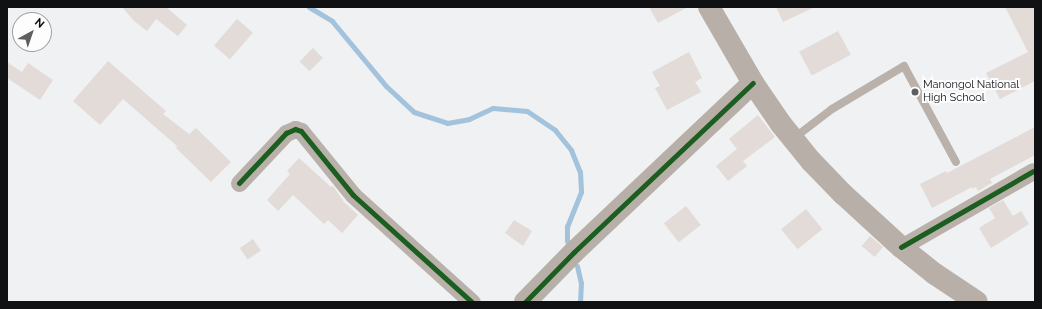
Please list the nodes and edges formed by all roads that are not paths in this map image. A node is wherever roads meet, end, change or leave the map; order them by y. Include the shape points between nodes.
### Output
1 (709, 7) edge
2 (753, 84) junction
3 (794, 139) junction
4 (956, 162) dead end
5 (1033, 171) dead end
6 (239, 183) dead end
7 (901, 247) junction
8 (472, 302) edge
9 (525, 302) edge
10 (977, 302) edge

1 - 2 main road
2 - 3 main road
2 - 9 main road
3 - 4 lane via 832,109 904,66
3 - 7 main road via 843,194
5 - 7 street
6 - 8 street via 286,132 296,129 301,131 353,195
7 - 10 main road

